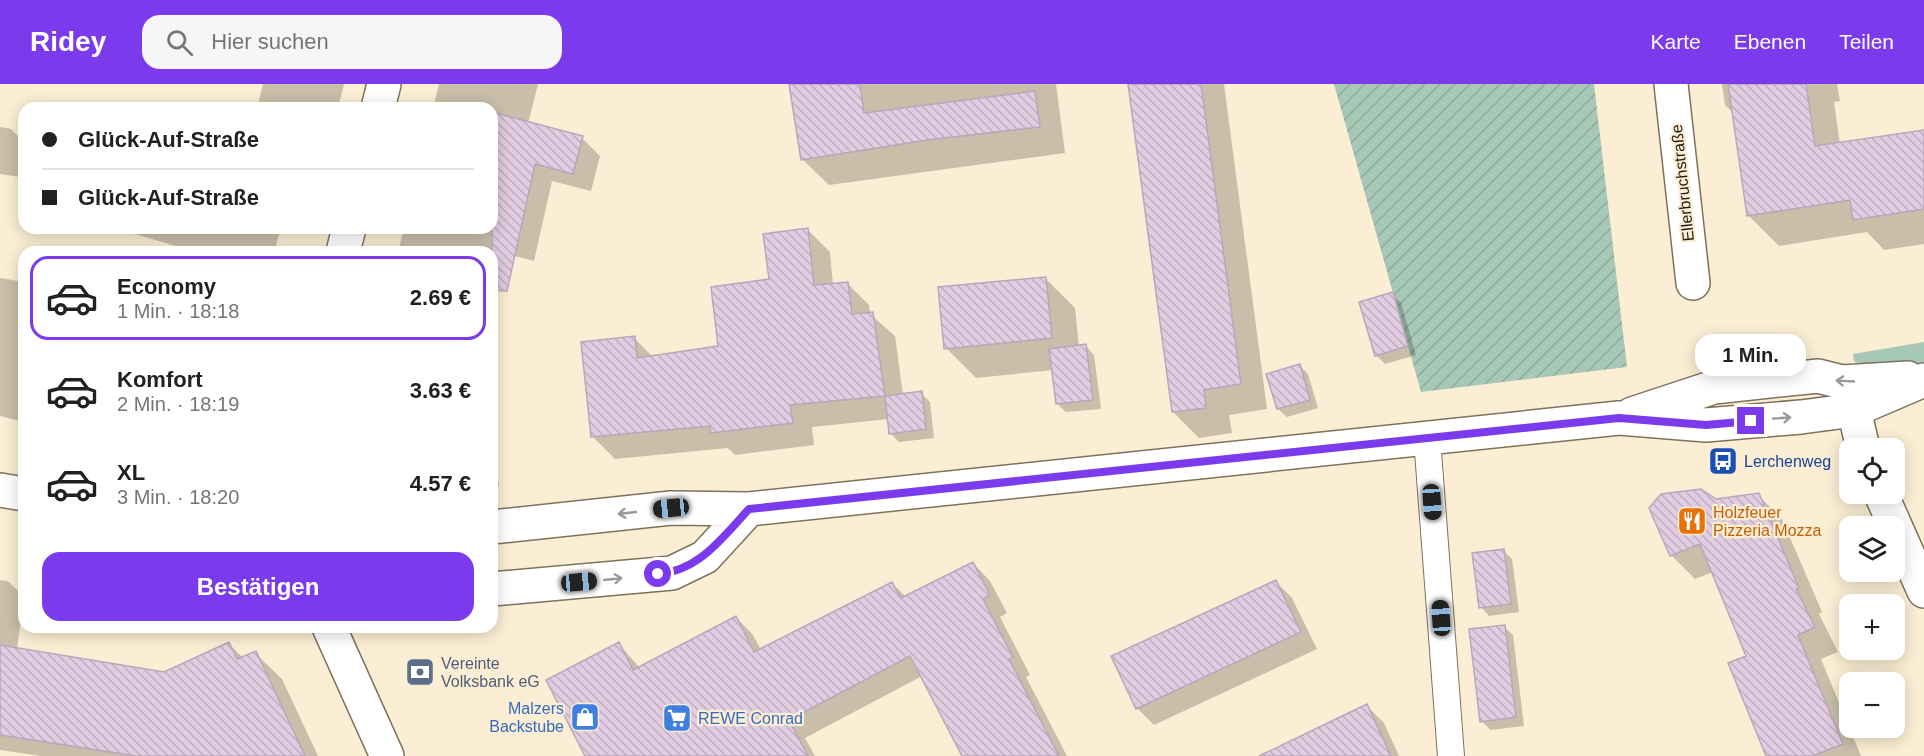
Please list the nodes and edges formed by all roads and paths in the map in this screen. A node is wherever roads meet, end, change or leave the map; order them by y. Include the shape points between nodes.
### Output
1 (384, 84) edge
2 (1671, 84) edge
3 (380, 102) edge
4 (1693, 283) dead end
5 (1924, 379) edge
6 (1854, 410) junction
7 (1619, 418) junction
8 (1427, 438) junction
9 (1861, 438) edge
10 (0, 490) edge
11 (18, 493) edge
12 (1885, 504) edge
13 (749, 509) junction
14 (498, 526) edge
15 (498, 588) edge
16 (1924, 591) edge
17 (332, 633) edge
18 (387, 756) edge
19 (1452, 756) edge

1 - 3 street
2 - 4 street, Ellerbruchstraße
5 - 6 street
5 -> 7 street via 1842,382 1818,376 1714,387
7 -> 6 street via 1706,425
6 - 9 street
7 - 8 street
8 - 13 street
8 - 19 lane
10 - 11 street
12 - 16 street
13 -> 14 street via 671,508
15 -> 13 street via 672,573 705,557
17 - 18 street

